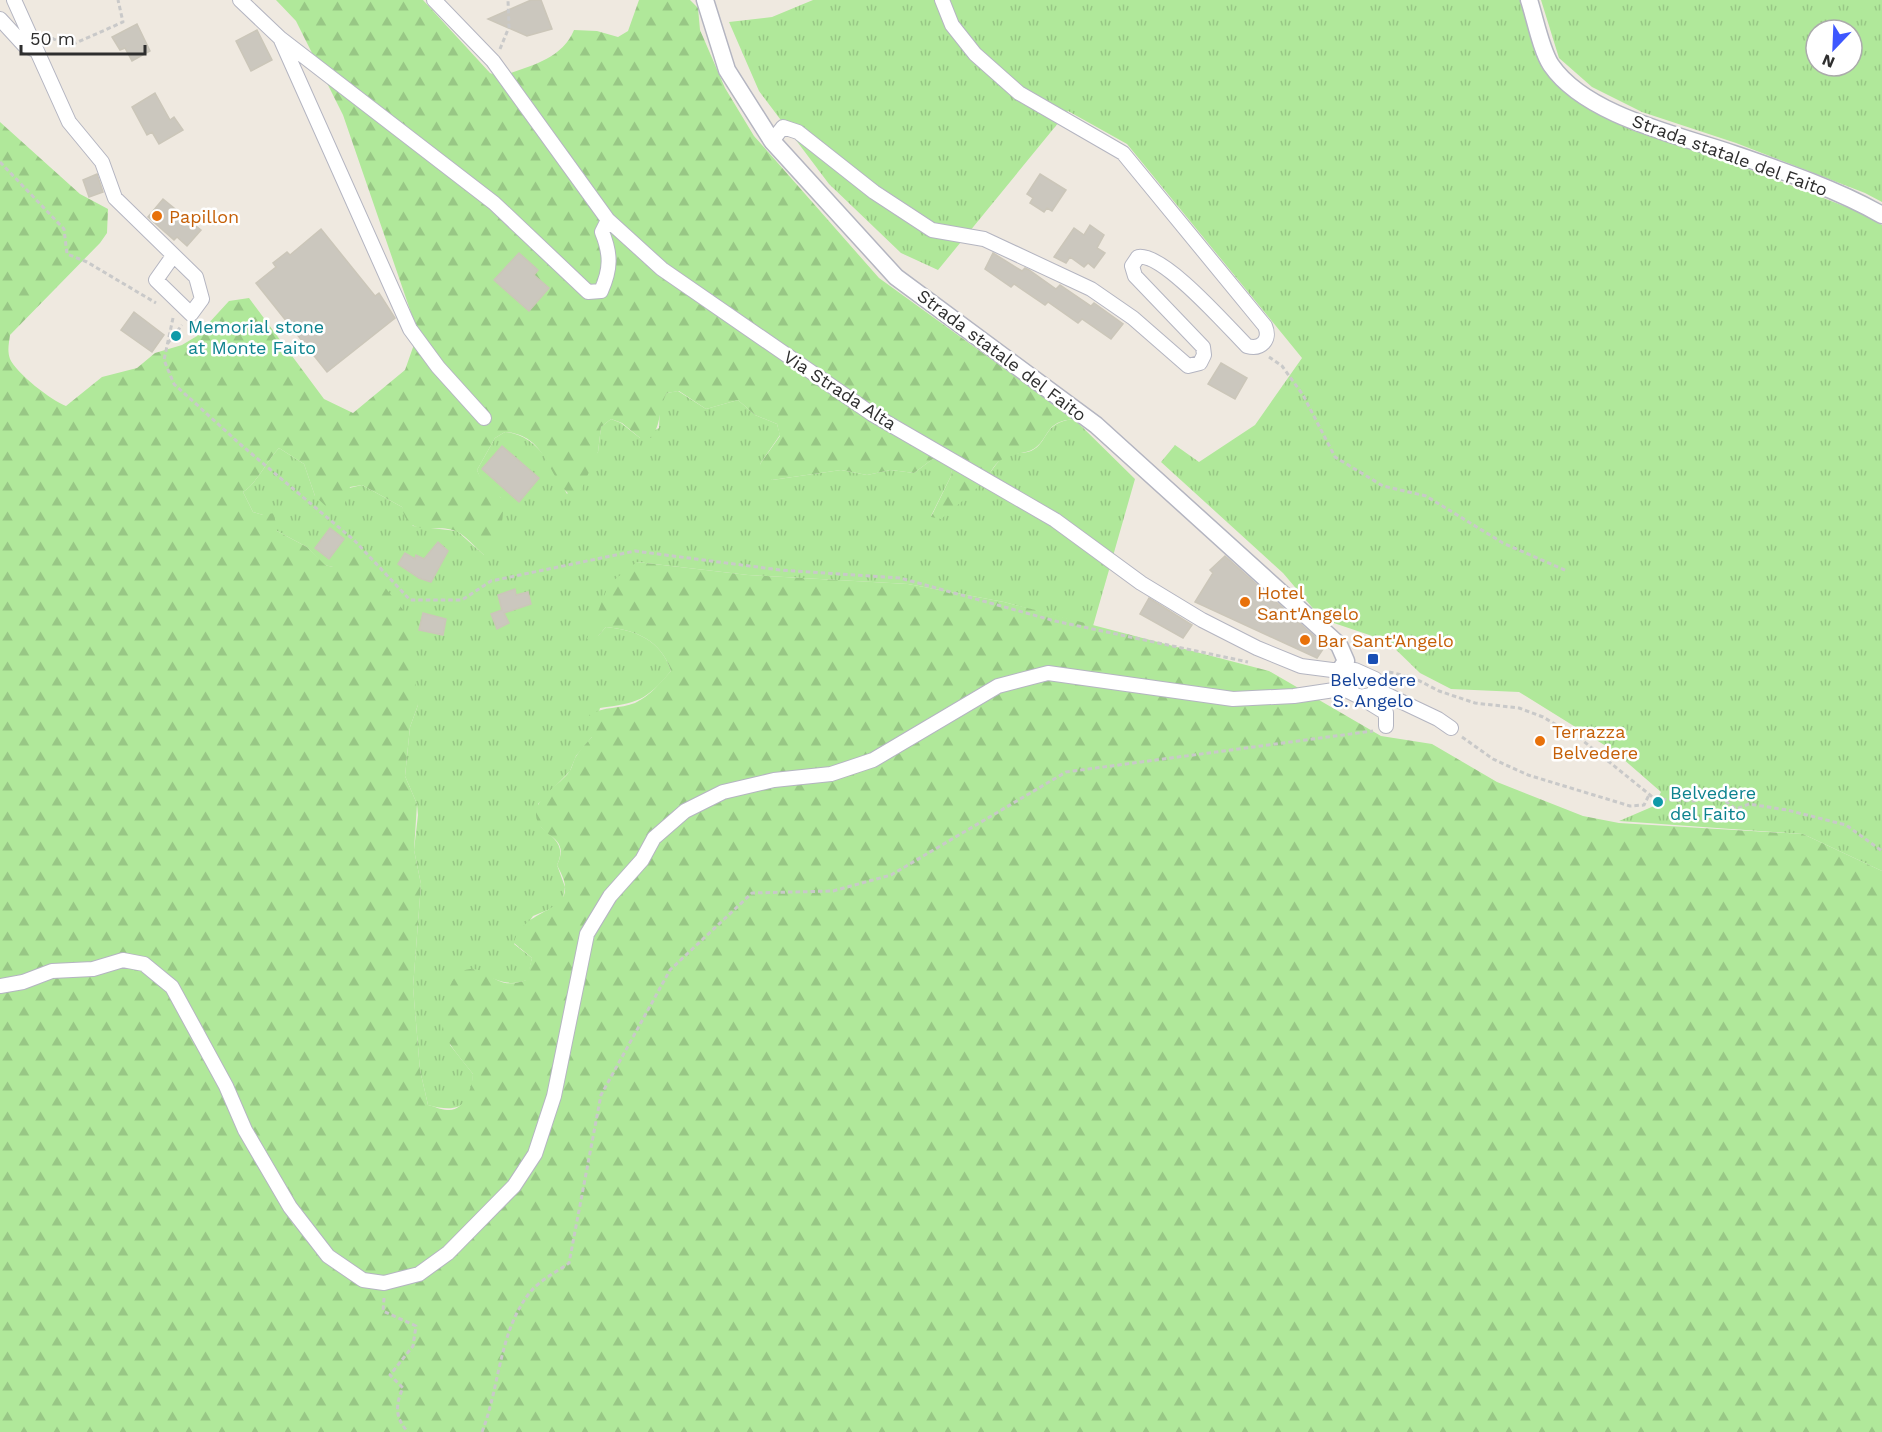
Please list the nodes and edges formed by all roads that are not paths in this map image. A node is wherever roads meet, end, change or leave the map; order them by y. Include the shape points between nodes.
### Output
1 (14, 0) edge
2 (240, 0) edge
3 (434, 0) edge
4 (705, 0) edge
5 (942, 0) edge
6 (1529, 0) edge
7 (0, 19) edge
8 (280, 38) junction
9 (33, 45) junction
10 (772, 141) junction
11 (1882, 215) edge
12 (608, 220) junction
13 (173, 256) junction
14 (484, 418) dead end
15 (1336, 670) junction
16 (1377, 690) junction
17 (1360, 697) junction
18 (1386, 726) road end
19 (1451, 728) road end
20 (0, 986) edge

1 - 9 street
2 - 8 street
3 - 12 street, Via Strada Alta via 493,60
4 - 10 street, Strada statale del Faito via 727,70
5 - 10 street via 952,25 975,54 1019,93 1123,153 1265,326 1266,339 1256,347 1247,346 1192,291 1153,259 1138,257 1132,266 1135,276 1203,347 1200,363 1188,366 1133,318 1091,289 984,239 932,230 874,192 798,132 783,126
6 - 11 street, Strada statale del Faito via 1549,63 1587,96 1637,123 1733,153 1861,203
7 - 9 street via 24,45
8 - 12 street via 494,203 588,292 601,291 609,274 610,251 602,232
8 - 14 street via 410,329
9 - 13 street via 69,122 102,162 115,198
10 - 15 street, Strada statale del Faito via 897,277 1096,425 1297,605 1339,645 1346,661
12 - 15 street, Via Strada Alta via 662,269 872,414 1055,520 1141,583 1257,648 1301,666
13 - 13 street via 196,278 202,300 191,314 156,280
15 - 16 street, Via Strada Alta via 1355,670 1371,677 1378,685
16 - 17 street
16 - 19 street
17 - 18 street via 1386,713
17 - 20 street via 1340,690 1233,699 1048,673 998,686 873,759 831,774 774,780 723,792 685,811 654,838 587,934 551,1107 535,1154 514,1186 448,1253 419,1274 384,1283 363,1280 328,1256 290,1207 245,1130 226,1086 172,987 144,964 123,960 93,969 52,971

